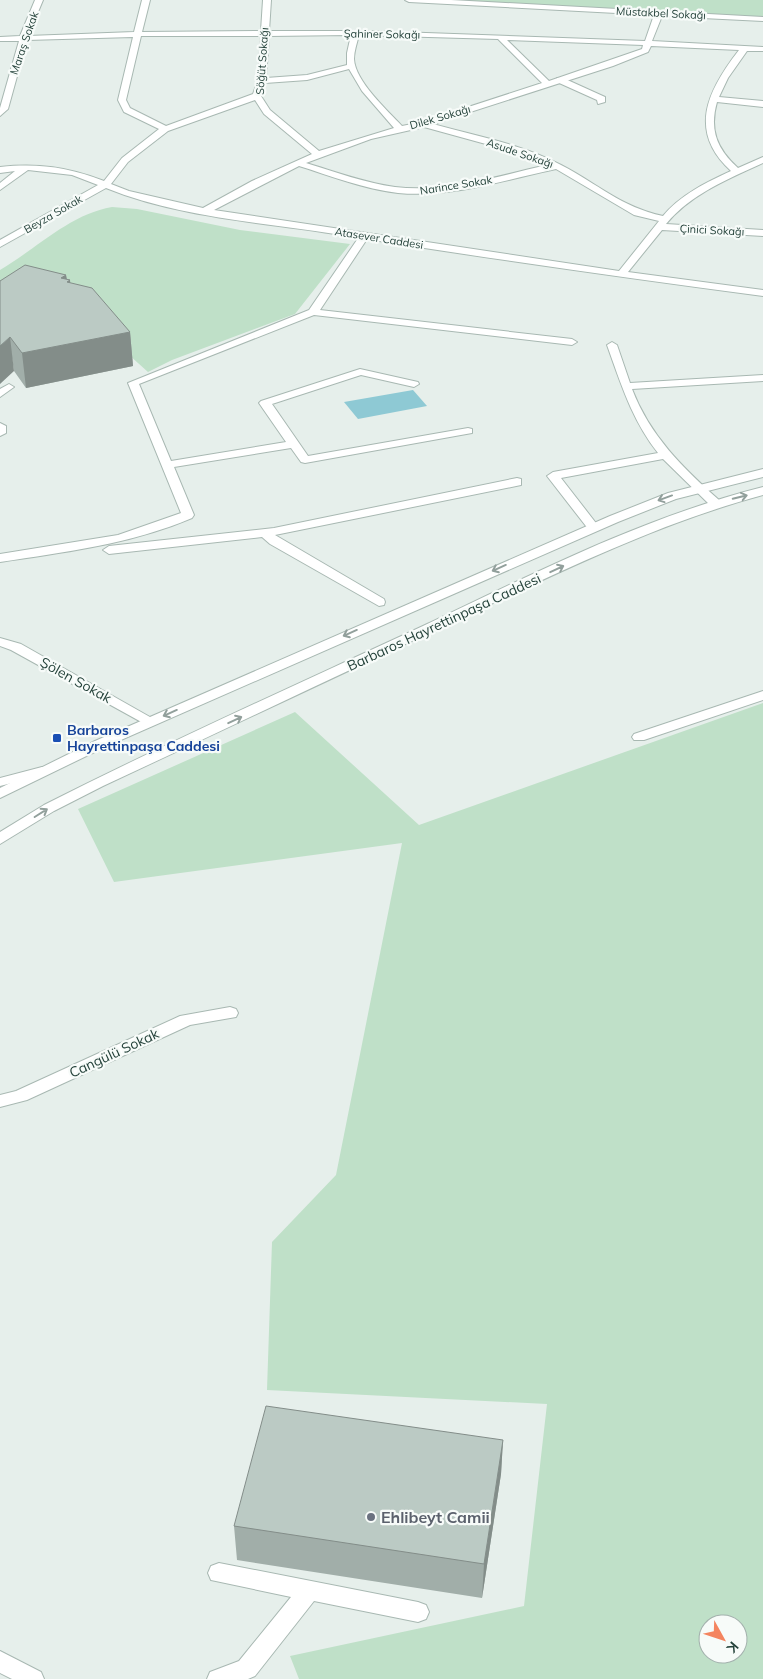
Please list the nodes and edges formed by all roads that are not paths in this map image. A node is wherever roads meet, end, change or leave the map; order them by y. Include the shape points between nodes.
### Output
1 (39, 0) edge
2 (146, 0) edge
3 (267, 0) edge
4 (409, 0) edge
5 (659, 14) junction
6 (763, 19) edge
7 (356, 33) junction
8 (139, 34) junction
9 (263, 34) junction
10 (500, 37) junction
11 (0, 38) edge
12 (23, 39) junction
13 (648, 43) junction
14 (745, 48) junction
15 (763, 49) edge
16 (351, 66) junction
17 (0, 80) edge
18 (11, 80) junction
19 (262, 80) junction
20 (560, 80) junction
21 (548, 84) junction
22 (257, 96) junction
23 (714, 100) junction
24 (601, 102) dead end
25 (763, 104) edge
26 (0, 113) edge
27 (424, 124) junction
28 (398, 128) junction
29 (165, 129) junction
30 (318, 155) junction
31 (763, 160) edge
32 (297, 163) junction
33 (557, 166) junction
34 (26, 167) junction
35 (0, 170) edge
36 (736, 171) junction
37 (106, 184) junction
38 (0, 187) edge
39 (204, 211) junction
40 (662, 223) junction
41 (763, 233) edge
42 (364, 236) junction
43 (0, 244) edge
44 (622, 274) junction
45 (763, 293) edge
46 (313, 312) junction
47 (572, 342) dead end
48 (612, 345) dead end
49 (763, 378) edge
50 (414, 384) dead end
51 (627, 386) junction
52 (0, 426) edge
53 (468, 431) dead end
54 (0, 433) edge
55 (294, 444) junction
56 (666, 455) junction
57 (167, 465) junction
58 (763, 473) edge
59 (517, 482) dead end
60 (699, 488) junction
61 (763, 491) edge
62 (715, 503) junction
63 (594, 527) junction
64 (265, 533) junction
65 (0, 558) edge
66 (0, 566) edge
67 (379, 602) dead end
68 (0, 642) edge
69 (763, 695) edge
70 (150, 722) junction
71 (639, 738) dead end
72 (42, 772) junction
73 (0, 782) edge
74 (0, 794) edge
75 (0, 839) edge
76 (230, 1013) dead end
77 (0, 1101) edge
78 (219, 1573) dead end
79 (309, 1591) junction
80 (418, 1612) dead end
81 (0, 1661) edge
82 (34, 1679) edge
83 (218, 1679) edge

1 - 12 street, Maraş Sokak
2 - 8 street
3 - 9 street, Söğüt Sokağı
4 - 5 street, Müstakbel Sokağı
5 - 6 street, Müstakbel Sokağı
5 - 13 street
7 - 9 street, Şahiner Sokağı
7 - 10 street, Şahiner Sokağı
7 - 16 street
8 - 9 street, Şahiner Sokağı
8 - 12 street, Şahiner Sokağı
8 - 29 street via 122,100 127,110
9 - 19 street, Söğüt Sokağı
10 - 13 street, Şahiner Sokağı
10 - 21 street
11 - 12 street, Şahiner Sokağı
12 - 18 street, Maraş Sokak
13 - 14 street, Şahiner Sokağı
13 - 20 street, Dilek Sokağı via 645,50
14 - 15 street, Şahiner Sokağı
14 - 23 street via 736,58
16 - 19 street via 301,79
16 - 28 street via 369,94
17 - 18 street
18 - 26 street, Maraş Sokak via 4,109
19 - 22 street, Söğüt Sokağı
20 - 21 street, Dilek Sokağı
20 - 24 street via 595,94 602,99
21 - 27 street, Dilek Sokağı
22 - 29 street
22 - 30 street, Söğüt Sokağı via 267,112
23 - 25 street
23 - 36 street via 708,112 713,144 722,161
27 - 28 street, Dilek Sokağı
27 - 33 street, Asude Sokağı via 507,147
28 - 30 street, Dilek Sokağı
29 - 37 street via 125,160
30 - 32 street, Dilek Sokağı
31 - 36 street
32 - 33 street, Narince Sokak via 379,186 414,191 457,187
32 - 39 street, Dilek Sokağı
33 - 40 street, Asude Sokağı via 618,204
34 - 35 street, Atasever Caddesi
34 - 37 street, Atasever Caddesi via 74,172
34 - 38 street
36 - 40 street via 706,186 672,211
37 - 39 street, Atasever Caddesi via 148,200
37 - 43 street, Beyza Sokak
39 - 42 street, Atasever Caddesi
40 - 41 street, Çinici Sokağı
40 - 44 street
42 - 44 street, Atasever Caddesi
42 - 46 street
44 - 45 street, Atasever Caddesi
46 - 47 street
46 - 57 street via 133,383
48 - 51 street
49 - 51 street
50 - 55 street via 360,372 265,403
51 - 56 street via 638,417
52 - 54 street
53 - 55 street via 305,460
55 - 57 street
56 - 60 street
56 - 63 street via 553,476
57 - 65 street via 188,516 124,538
58 - 60 street, Barbaros Hayrettinpaşa Caddesi
59 - 64 street
60 - 62 street
60 -> 63 street, Barbaros Hayrettinpaşa Caddesi
62 -> 61 street, Barbaros Hayrettinpaşa Caddesi
75 -> 62 street, Barbaros Hayrettinpaşa Caddesi via 98,783 582,558
63 -> 70 street, Barbaros Hayrettinpaşa Caddesi
64 - 66 street
64 - 67 street
68 - 70 street, Şölen Sokak via 16,647
69 - 71 street
70 - 72 street, Barbaros Hayrettinpaşa Caddesi
72 - 73 street
72 - 74 street, Barbaros Hayrettinpaşa Caddesi
76 - 77 street, Cangülü Sokak via 186,1020 21,1096
78 - 79 street
79 - 80 street
79 - 83 street via 247,1669
81 - 82 street

